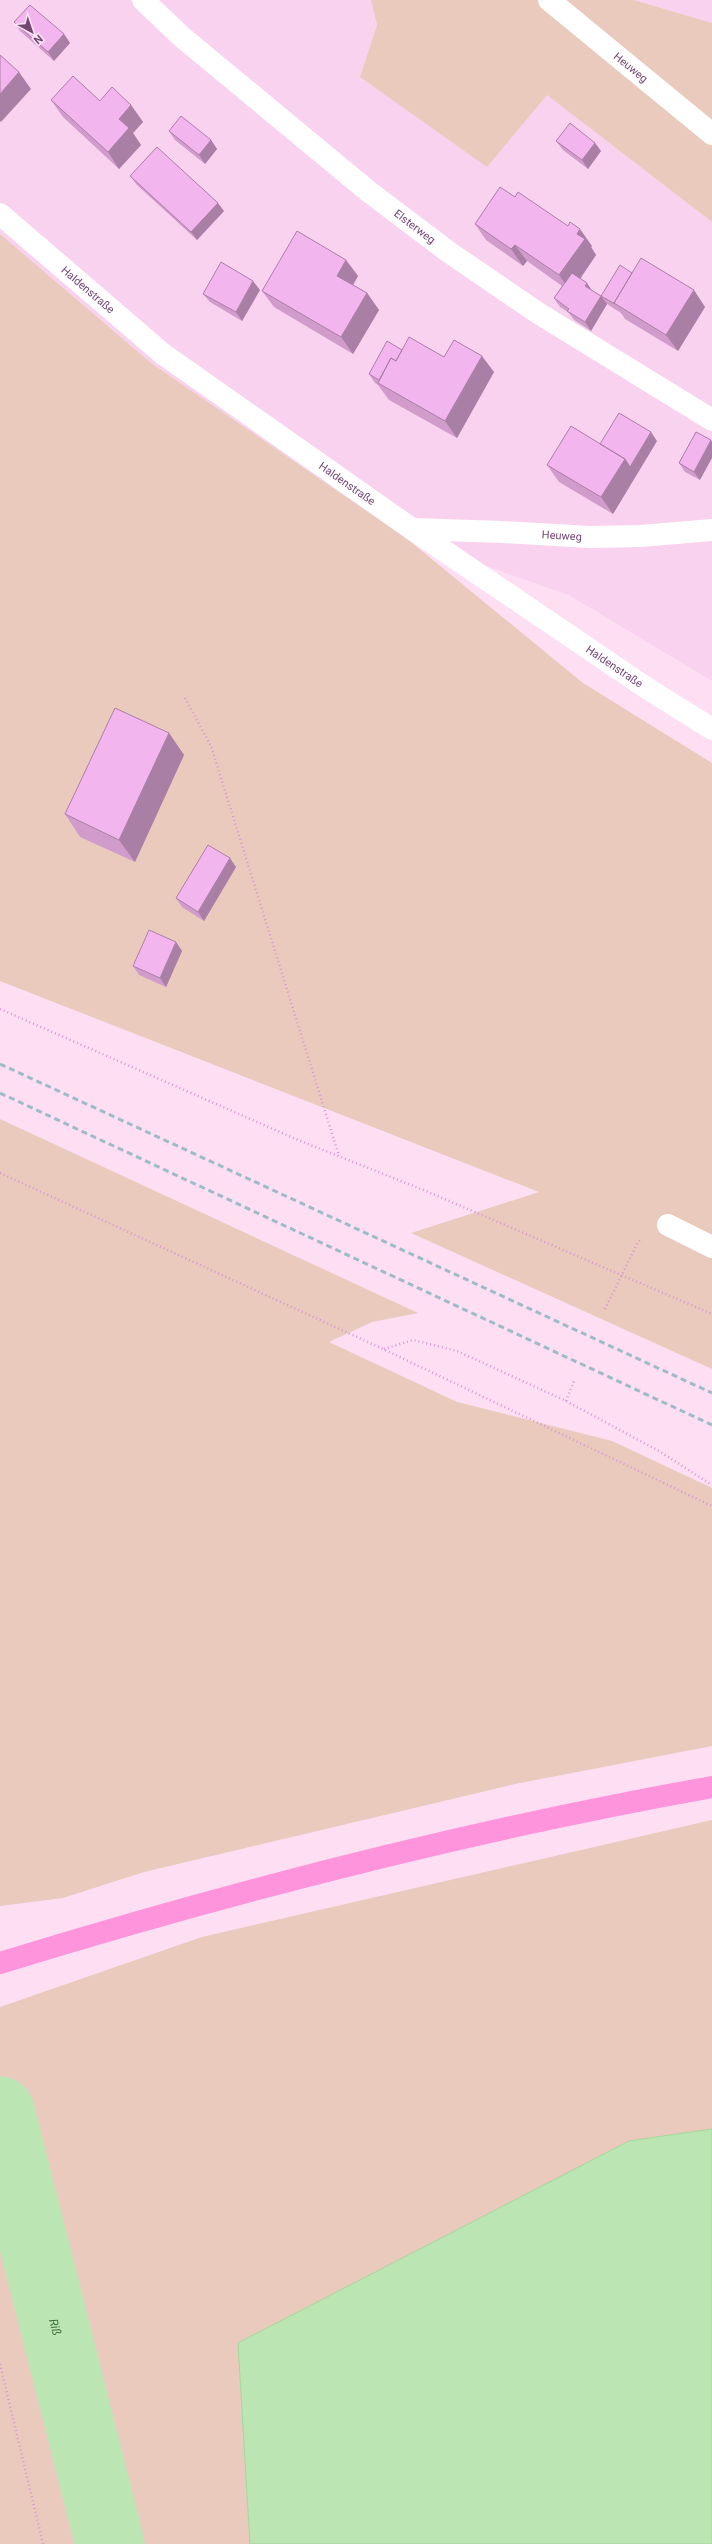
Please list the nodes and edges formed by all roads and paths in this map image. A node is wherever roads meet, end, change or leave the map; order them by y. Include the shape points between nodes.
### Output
1 (143, 0) edge
2 (549, 0) edge
3 (712, 134) edge
4 (0, 214) edge
5 (712, 420) edge
6 (412, 529) junction
7 (712, 530) edge
8 (185, 698) dead end
9 (712, 729) edge
10 (0, 1009) edge
11 (339, 1156) junction
12 (0, 1173) edge
13 (668, 1225) joint
14 (712, 1247) edge
15 (622, 1274) junction
16 (605, 1309) dead end
17 (712, 1314) edge
18 (383, 1350) junction
19 (574, 1381) dead end
20 (566, 1401) junction
21 (712, 1485) edge
22 (712, 1506) edge
23 (712, 1787) edge
24 (0, 1963) edge
25 (0, 2364) edge
26 (43, 2544) edge

1 - 5 street, Elsterweg via 182,37 362,186 450,253 538,313
2 - 3 street, Heuweg
4 - 6 street, Haldenstraße via 163,354
6 - 7 street, Heuweg via 589,537
6 - 9 street, Haldenstraße via 648,690
8 - 11 path via 211,746
10 - 11 path
11 - 15 path
12 - 18 path
13 - 14 street
13 - 15 path via 638,1242
15 - 16 path
15 - 17 path
18 - 20 path via 414,1340 457,1352
18 - 22 path
19 - 20 path
20 - 21 path via 659,1451
23 - 24 main road via 401,1852 246,1890
25 - 26 path

